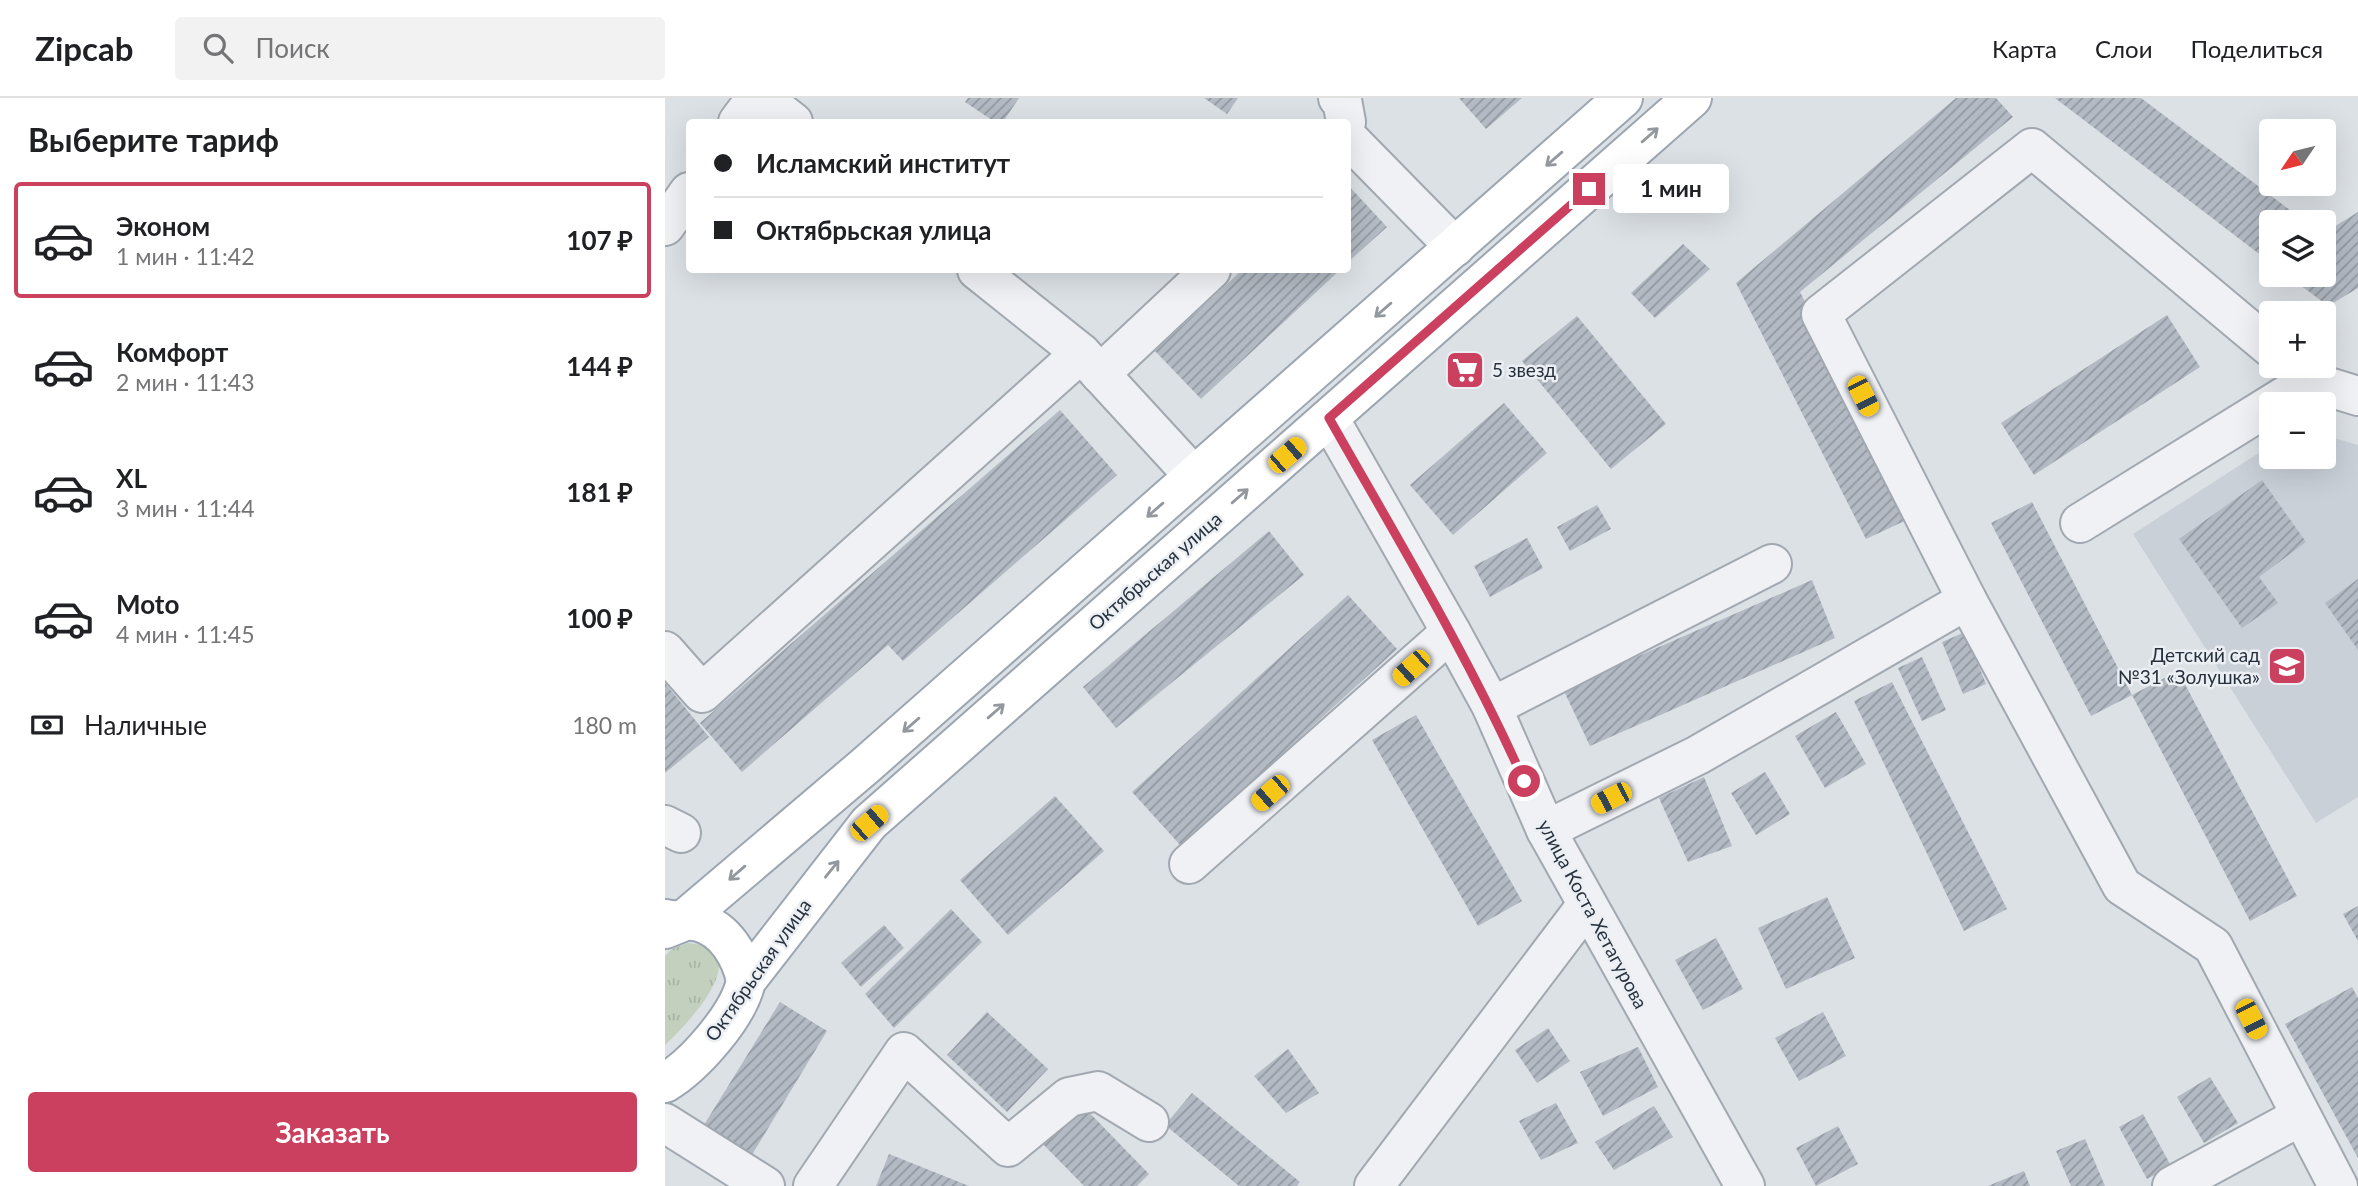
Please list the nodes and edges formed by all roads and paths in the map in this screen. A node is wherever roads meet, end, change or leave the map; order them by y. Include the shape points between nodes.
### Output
1 (756, 98) edge
2 (762, 98) edge
3 (1623, 98) edge
4 (1692, 98) edge
5 (741, 119) edge
6 (789, 119) edge
7 (1351, 125) edge
8 (686, 196) edge
9 (665, 226) edge
10 (1455, 247) junction
11 (981, 273) edge
12 (1207, 273) edge
13 (2259, 338) edge
14 (1091, 364) junction
15 (2294, 378) edge
16 (2313, 378) edge
17 (2358, 396) edge
18 (1329, 418) junction
19 (1194, 476) junction
20 (2080, 523) dead end
21 (1772, 564) dead end
22 (1967, 600) junction
23 (1451, 632) junction
24 (665, 651) edge
25 (1492, 707) junction
26 (1546, 830) junction
27 (1189, 864) dead end
28 (1586, 906) junction
29 (670, 924) edge
30 (746, 981) junction
31 (665, 1083) edge
32 (2301, 1116) junction
33 (1149, 1122) dead end
34 (665, 1123) edge
35 (765, 1186) edge
36 (813, 1186) edge
37 (1374, 1186) edge
38 (1745, 1186) edge
39 (2172, 1186) edge
40 (2338, 1186) edge

1 - 5 street
2 - 6 street
3 -> 10 main road
18 -> 4 main road, Октябрьская улица
7 - 10 street
8 - 9 street
10 -> 19 main road
11 - 14 street
12 - 14 street
13 - 22 street via 2032,148 1821,314
14 - 19 street
14 - 24 street via 702,693
15 - 20 street
16 - 17 street
18 - 23 street, улица Коста Хетагурова
30 -> 18 main road, Октябрьская улица via 869,823
19 -> 29 main road via 865,766
21 - 25 street
22 - 26 street via 1698,755
22 - 32 street via 2122,886 2213,946
23 - 25 street, улица Коста Хетагурова
23 - 27 street
25 - 26 street, улица Коста Хетагурова
26 - 28 street, улица Коста Хетагурова
28 - 37 street
28 - 38 street, улица Коста Хетагурова
29 - 30 main road via 696,920 720,934 739,958
30 - 31 main road, Октябрьская улица via 725,1022 689,1065
32 - 39 street
32 - 40 street
33 - 36 street via 1098,1091 1069,1097 1008,1147 904,1052
34 - 35 street

